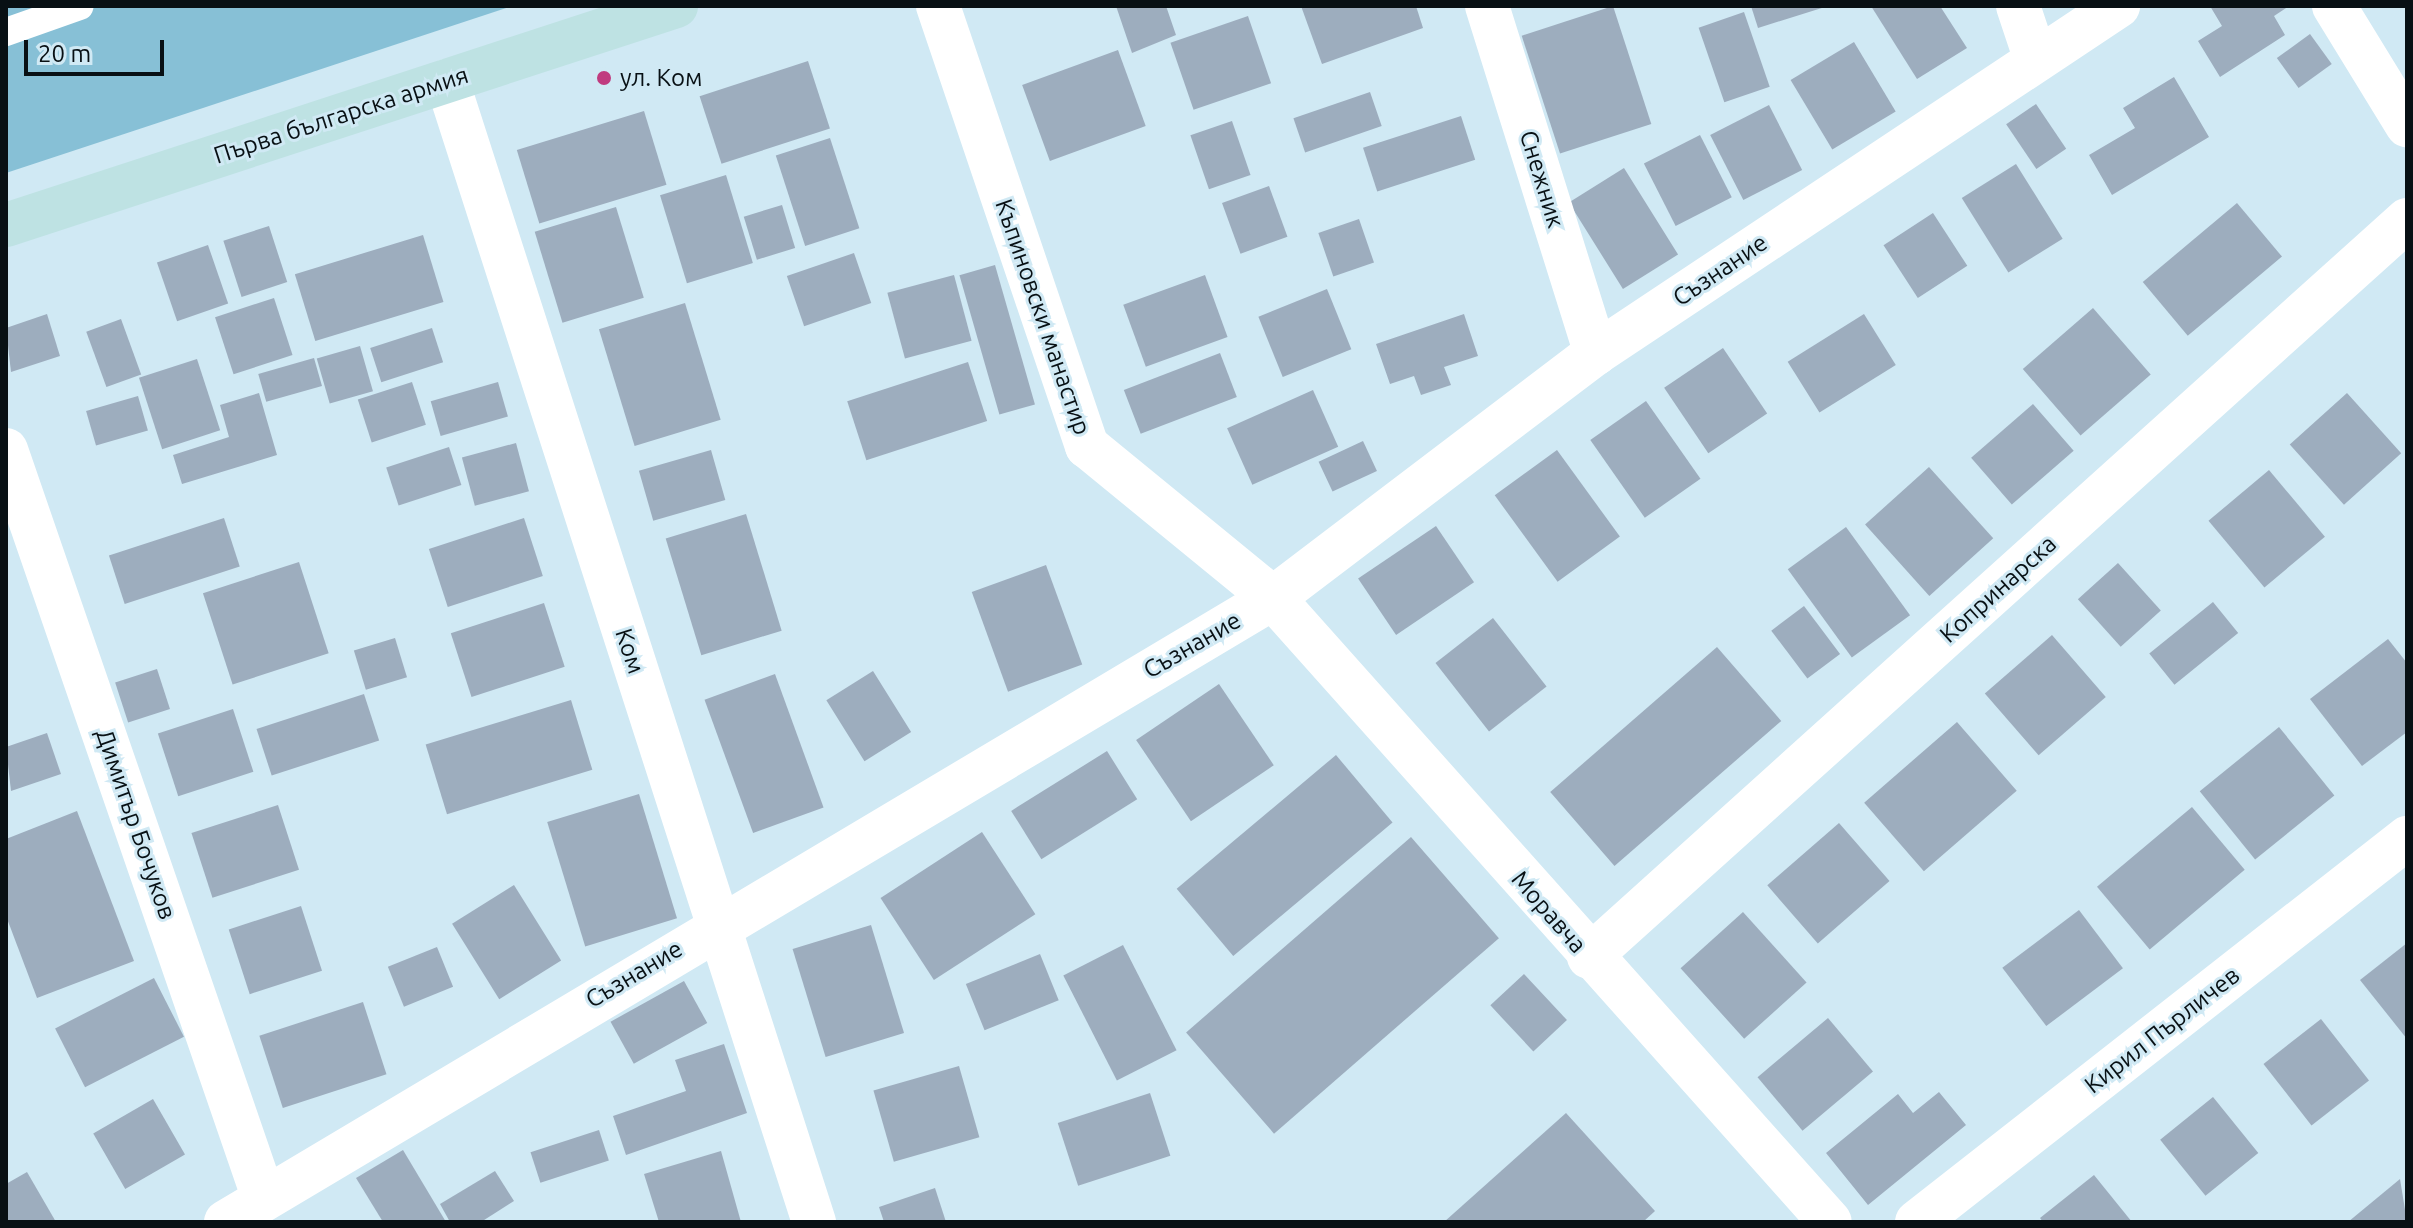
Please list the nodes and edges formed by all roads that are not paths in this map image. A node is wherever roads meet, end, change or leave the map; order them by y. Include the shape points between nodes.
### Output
1 (80, 6) edge
2 (676, 6) edge
3 (938, 6) edge
4 (1487, 6) edge
5 (2018, 6) edge
6 (2118, 6) edge
7 (2334, 6) edge
8 (6, 32) edge
9 (2036, 60) junction
10 (447, 81) junction
11 (2407, 125) edge
12 (2407, 220) edge
13 (6, 225) edge
14 (1596, 353) junction
15 (6, 450) edge
16 (1273, 598) junction
17 (2407, 838) edge
18 (718, 923) junction
19 (1589, 957) junction
20 (264, 1199) junction
21 (226, 1222) edge
22 (814, 1222) edge
23 (1830, 1222) edge
24 (1917, 1222) edge

1 - 8 lane
2 - 10 street, Първа българска армия
3 - 16 street, Къпиновски манастир via 1087,446
4 - 14 street, Снежник
5 - 9 street
6 - 9 street, Съзнание
7 - 11 street
9 - 14 street, Съзнание
10 - 13 street, Първа българска армия
10 - 18 street, Ком
12 - 19 street, Копринарска
14 - 16 street, Съзнание
15 - 20 street, Димитър Бочуков
16 - 18 street, Съзнание
16 - 19 street, Моравча
17 - 24 street, Кирил Пърличев
18 - 20 street, Съзнание
18 - 22 street, Ком
19 - 23 street, Моравча
20 - 21 street, Съзнание

